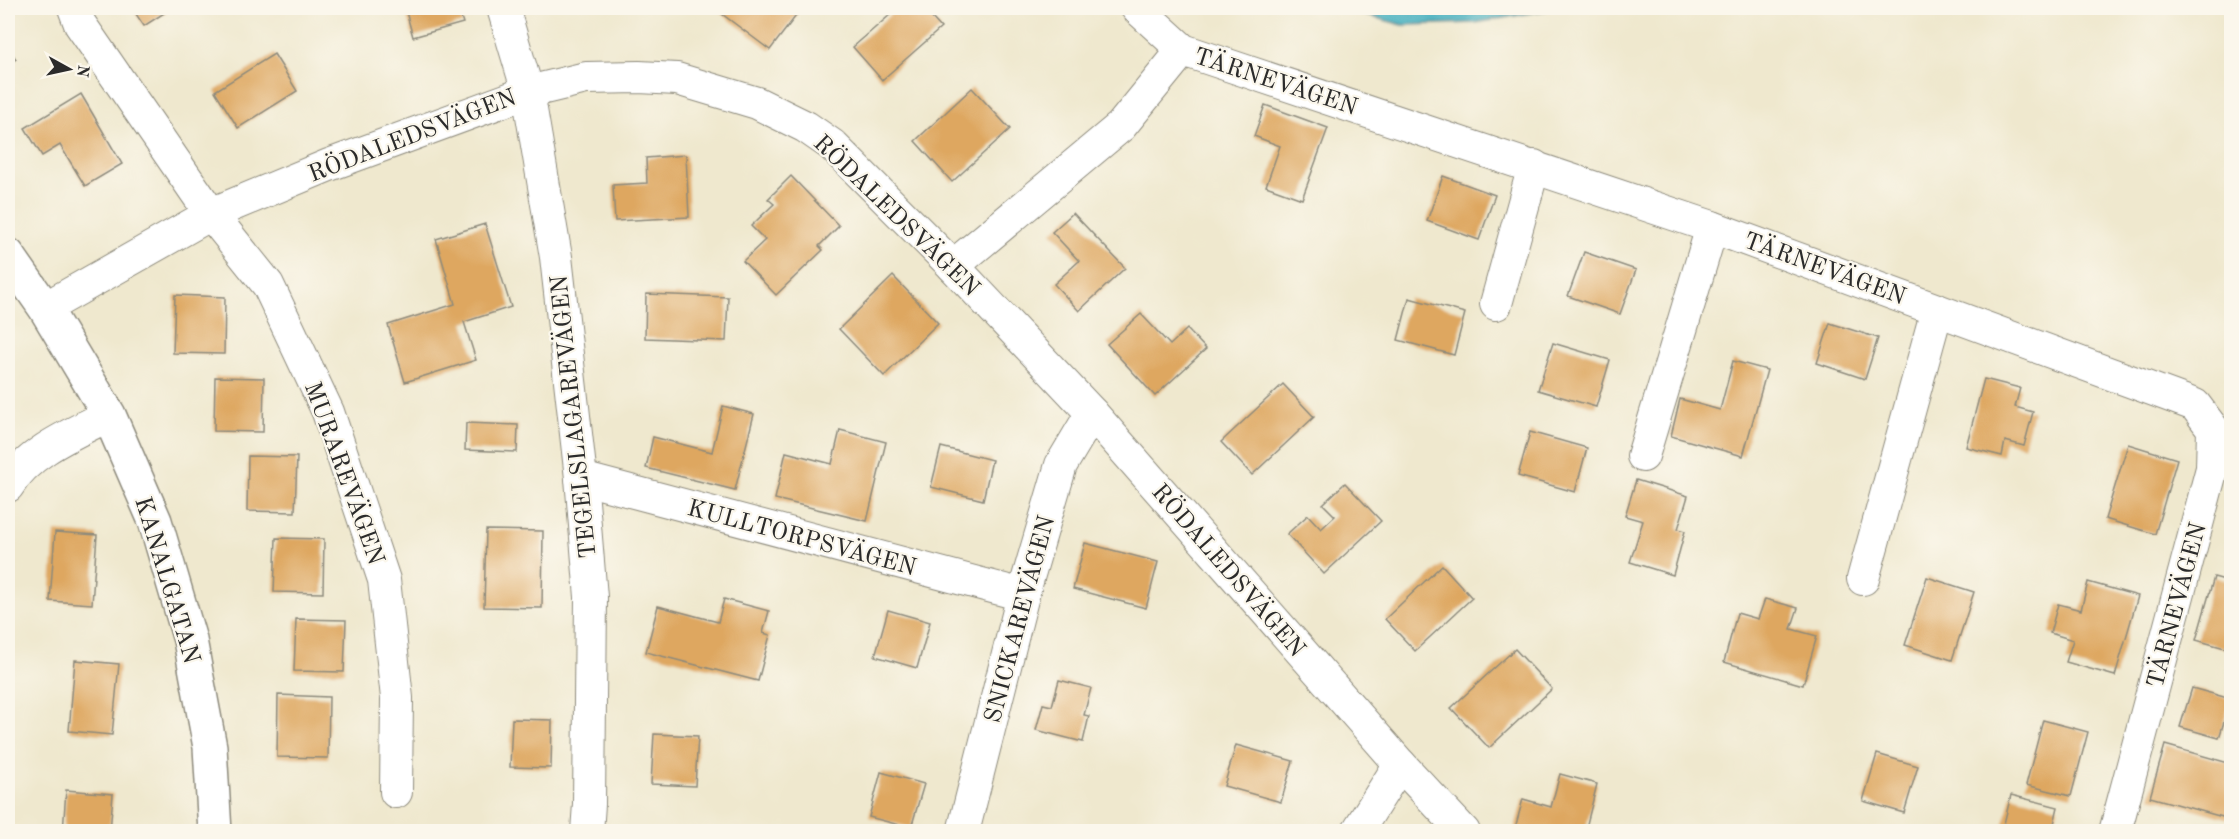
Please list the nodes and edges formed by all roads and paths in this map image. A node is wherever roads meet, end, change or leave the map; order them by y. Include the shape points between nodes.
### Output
1 (75, 8) edge
2 (503, 8) edge
3 (1137, 8) edge
4 (1183, 50) junction
5 (528, 92) junction
6 (1534, 166) junction
7 (212, 214) junction
8 (1712, 227) junction
9 (8, 255) edge
10 (953, 266) junction
11 (1496, 304) dead end
12 (45, 308) junction
13 (1937, 310) junction
14 (1092, 413) junction
15 (108, 415) junction
16 (1643, 456) dead end
17 (581, 478) junction
18 (8, 486) edge
19 (1863, 579) dead end
20 (1023, 595) junction
21 (1400, 764) junction
22 (396, 792) dead end
23 (215, 831) edge
24 (587, 831) edge
25 (963, 831) edge
26 (1357, 831) edge
27 (1464, 831) edge
28 (2115, 831) edge

1 - 7 street, MURAREVÄGEN via 80,24
2 - 5 street, TEGELSLAGAREVÄGEN
3 - 4 street
4 - 6 street, TÄRNEVÄGEN
4 - 10 street, TÄRNEVÄGEN via 1121,126
5 - 7 street, RÖDALEDSVÄGEN via 329,165
5 - 10 street, RÖDALEDSVÄGEN via 586,78 639,77 677,79 757,103 806,127 832,145
5 - 17 street, TEGELSLAGAREVÄGEN via 556,257
6 - 8 street, TÄRNEVÄGEN
6 - 11 street
7 - 12 street, RÖDALEDSVÄGEN
7 - 22 street, MURAREVÄGEN via 268,285 328,412 384,579 397,698
8 - 13 street, TÄRNEVÄGEN
8 - 16 street, TÄRNEVÄGEN
9 - 12 street, KANALGATAN
10 - 14 street, RÖDALEDSVÄGEN
12 - 15 street, KANALGATAN
13 - 19 street, TÄRNEVÄGEN
13 - 28 street, TÄRNEVÄGEN via 2195,405 2213,429 2212,468
14 - 20 street, SNICKAREVÄGEN via 1061,465
14 - 21 street, RÖDALEDSVÄGEN
15 - 18 street via 58,442 17,471
15 - 23 street, KANALGATAN via 155,521 190,640 210,747
17 - 20 street, KULLTORPSVÄGEN
17 - 24 street, TEGELSLAGAREVÄGEN via 591,597
20 - 25 street, SNICKAREVÄGEN
21 - 26 street
21 - 27 street, RÖDALEDSVÄGEN

